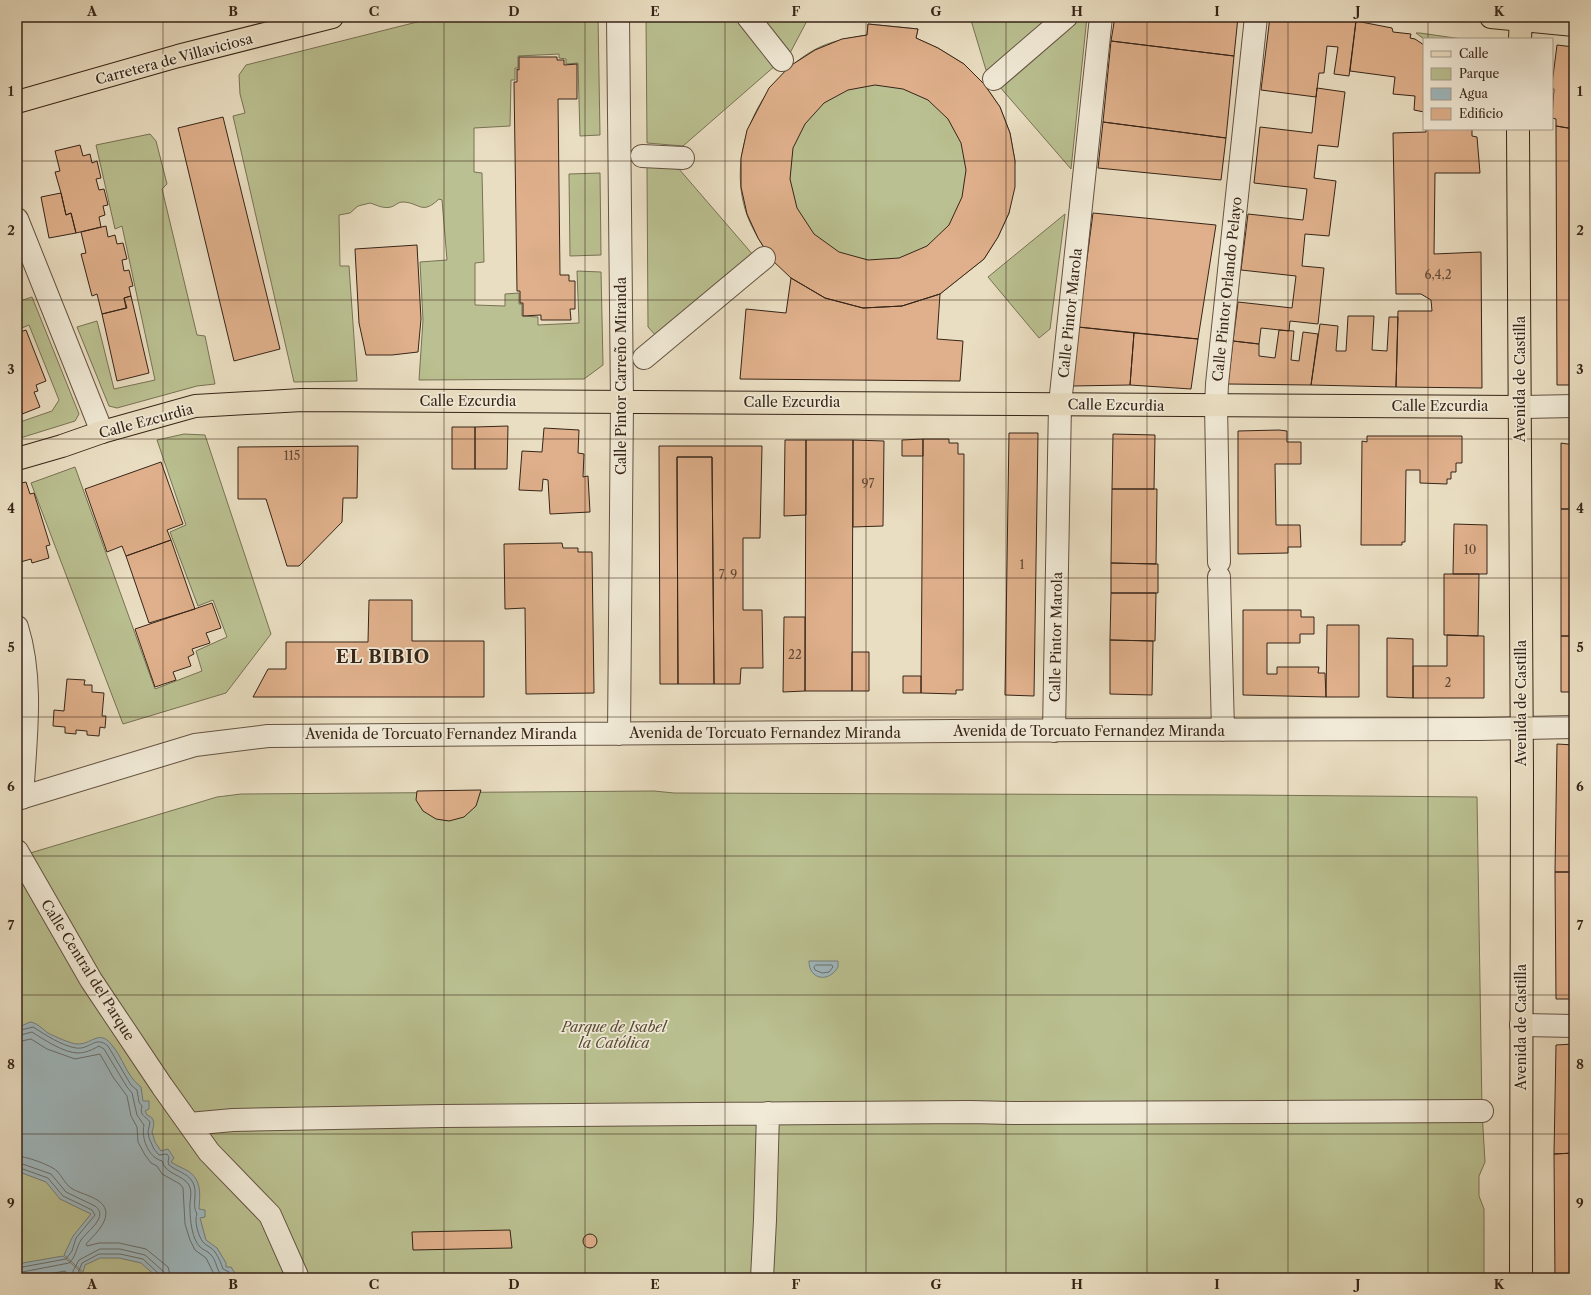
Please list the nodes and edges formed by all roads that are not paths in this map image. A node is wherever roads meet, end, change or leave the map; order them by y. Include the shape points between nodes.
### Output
1 (332, 17) edge
2 (618, 17) edge
3 (748, 17) edge
4 (1066, 17) edge
5 (1101, 17) edge
6 (1256, 17) edge
7 (1491, 17) edge
8 (1521, 25) edge
9 (1574, 25) edge
10 (782, 60) dead end
11 (994, 79) dead end
12 (17, 102) edge
13 (1518, 130) edge
14 (642, 156) dead end
15 (683, 158) dead end
16 (17, 219) edge
17 (764, 258) dead end
18 (644, 358) dead end
19 (622, 402) junction
20 (1060, 404) junction
21 (1216, 406) junction
22 (1574, 406) edge
23 (1520, 407) junction
24 (102, 432) junction
25 (17, 459) edge
26 (17, 627) edge
27 (1574, 727) edge
28 (1521, 728) junction
29 (1223, 730) junction
30 (1054, 731) junction
31 (619, 734) junction
32 (19, 798) edge
33 (17, 851) edge
34 (1521, 1025) junction
35 (1574, 1026) edge
36 (1482, 1111) dead end
37 (768, 1113) junction
38 (188, 1124) junction
39 (298, 1278) edge
40 (762, 1278) edge
41 (1520, 1278) edge

1 - 12 main road, Carretera de Villaviciosa via 178,56
2 - 19 street, Calle Pintor Carreño Miranda
3 - 10 street
4 - 11 street
5 - 20 street, Calle Pintor Marola
6 - 21 street, Calle Pintor Orlando Pelayo
7 - 8 main road
8 - 9 main road
13 - 23 main road, Avenida de Castilla
14 - 15 street
16 - 24 street
17 - 18 street
19 - 20 main road, Calle Ezcurdia
19 - 24 main road, Calle Ezcurdia via 302,400 195,406
19 - 31 street, Calle Pintor Carreño Miranda
20 - 21 main road, Calle Ezcurdia
20 - 30 street, Calle Pintor Marola
21 - 23 main road, Calle Ezcurdia
21 - 29 street, Calle Pintor Orlando Pelayo
22 - 23 street, Calle Ezcurdia
23 - 28 main road, Avenida de Castilla
24 - 25 main road, Calle Ezcurdia
26 - 32 street via 22,643 27,686
27 - 28 street, Avenida de Torcuato Fernandez Miranda
28 - 29 street, Avenida de Torcuato Fernandez Miranda
28 - 34 main road, Avenida de Castilla
29 - 30 street, Avenida de Torcuato Fernandez Miranda
30 - 31 street, Avenida de Torcuato Fernandez Miranda
31 - 32 street, Avenida de Torcuato Fernandez Miranda via 268,736 195,745
33 - 38 street, Calle Central del Parque via 91,980
34 - 35 street
34 - 41 main road, Avenida de Castilla
36 - 37 street
37 - 38 street via 429,1116 233,1120
37 - 40 street
38 - 39 street, Calle Central del Parque via 209,1152 270,1215

